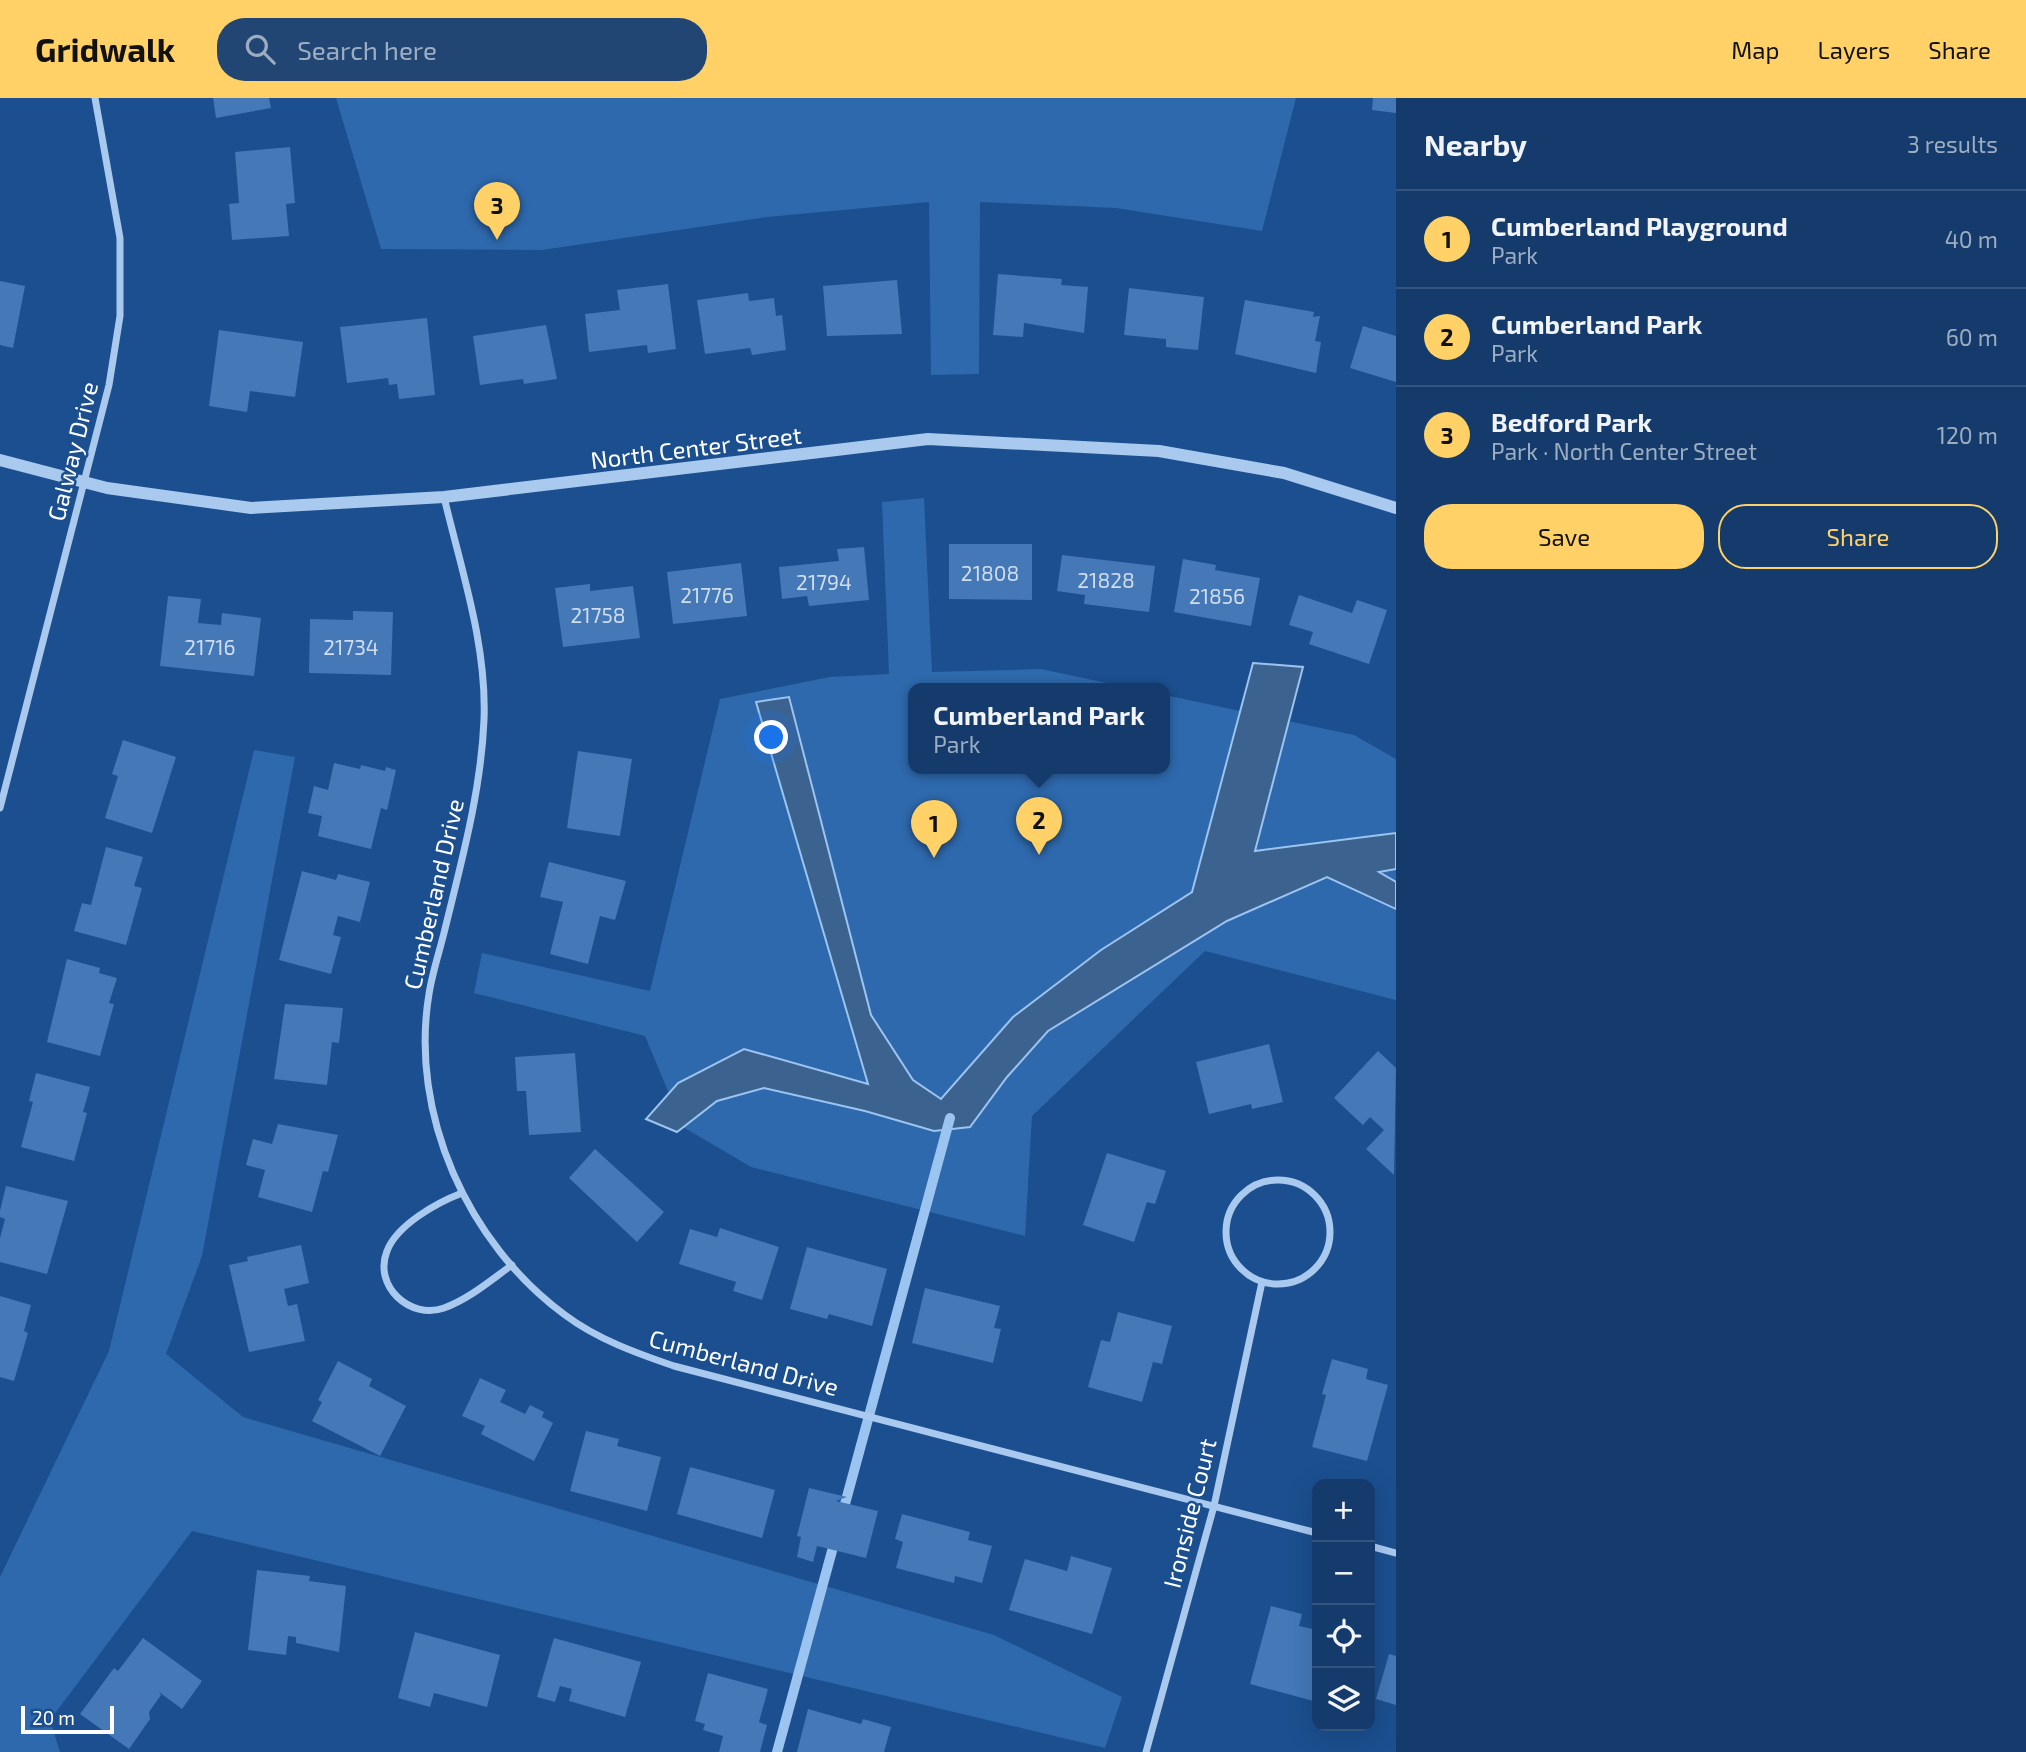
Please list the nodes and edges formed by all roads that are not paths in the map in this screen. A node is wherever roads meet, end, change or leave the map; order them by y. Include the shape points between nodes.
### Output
1 (94, 98) edge
2 (0, 460) edge
3 (85, 483) junction
4 (444, 496) junction
5 (1396, 508) edge
6 (0, 808) edge
7 (462, 1193) junction
8 (512, 1265) junction
9 (1262, 1282) junction
10 (1214, 1506) junction
11 (1312, 1531) edge
12 (1375, 1547) edge
13 (1396, 1553) edge
14 (1146, 1752) edge

1 - 3 street, Galway Drive via 120,238 120,316 109,386
2 - 3 street, North Center Street
3 - 4 street, North Center Street via 251,508
3 - 6 street, Galway Drive
4 - 5 street, North Center Street via 928,439 1159,452 1284,473
4 - 7 street, Cumberland Drive via 481,663 484,719 478,780 429,994 426,1035 427,1075 436,1121
7 - 8 street, Cumberland Drive
7 - 8 street via 397,1233 386,1252 384,1274 391,1290 405,1305 425,1311 443,1308
8 - 10 street, Cumberland Drive via 566,1316 648,1357
9 - 9 street via 1294,1282 1309,1274 1328,1248 1330,1232 1320,1201 1294,1182 1262,1182 1247,1190 1228,1216 1226,1232 1232,1255 1247,1274
9 - 10 street, Ironside Court
10 - 11 street, Cumberland Drive
10 - 14 street, Ironside Court
12 - 13 street

